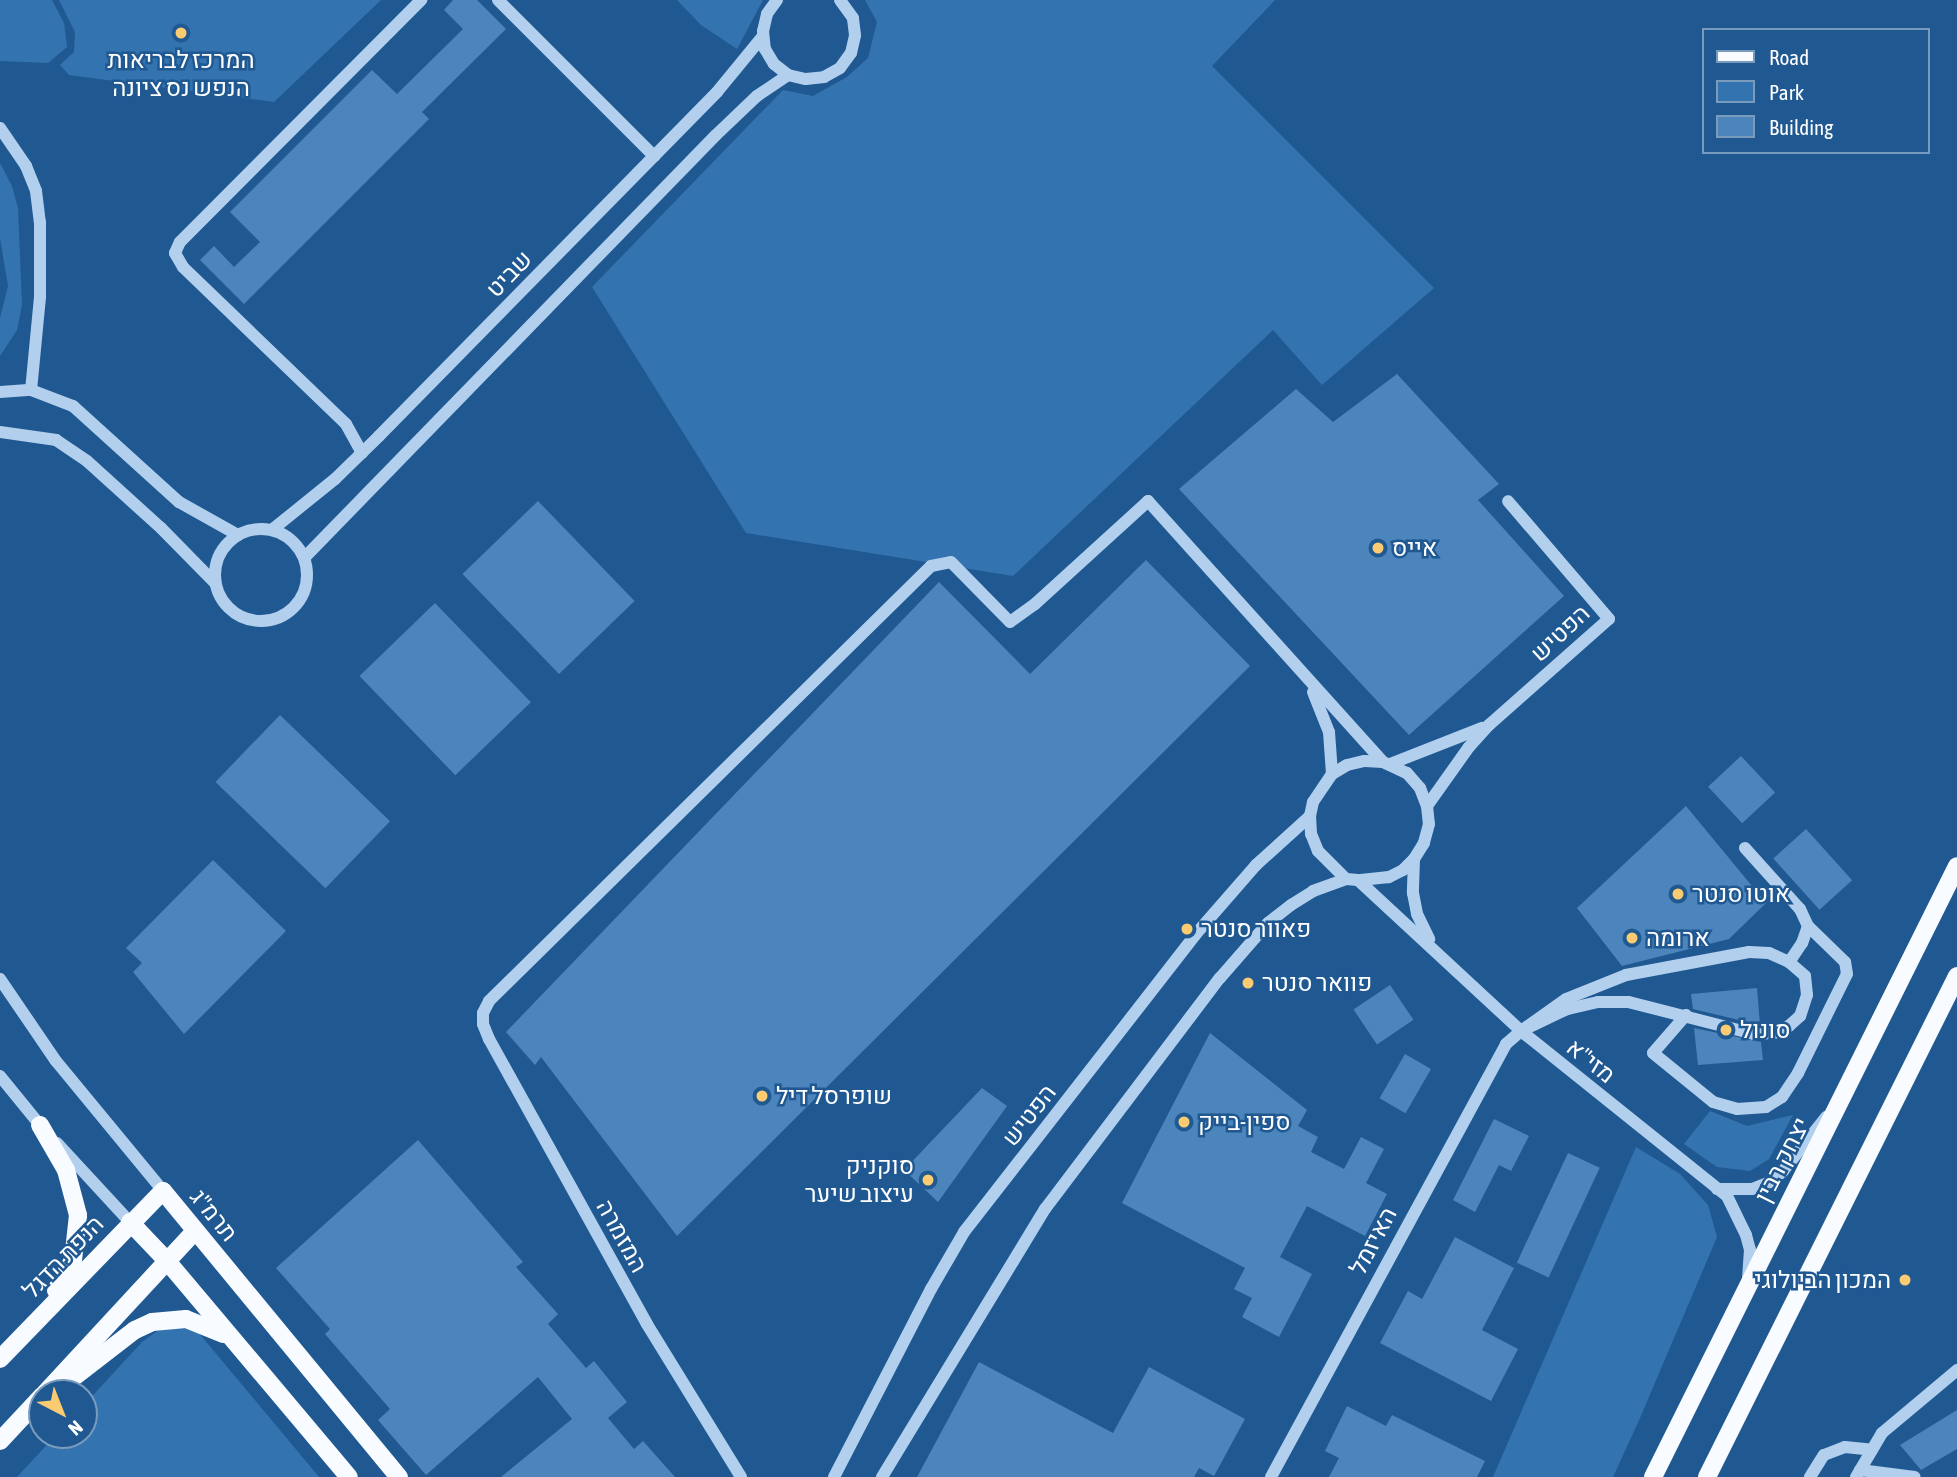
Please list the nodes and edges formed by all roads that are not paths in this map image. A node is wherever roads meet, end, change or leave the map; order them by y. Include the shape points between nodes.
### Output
1 (421, 0) edge
2 (498, 0) edge
3 (777, 0) edge
4 (840, 0) edge
5 (764, 36) junction
6 (788, 75) junction
7 (0, 128) edge
8 (654, 156) junction
9 (31, 390) junction
10 (0, 392) edge
11 (0, 432) edge
12 (362, 453) junction
13 (1508, 501) dead end
14 (273, 529) junction
15 (237, 535) junction
16 (305, 557) junction
17 (216, 584) junction
18 (1311, 685) junction
19 (1489, 725) junction
20 (1386, 763) junction
21 (1332, 774) junction
22 (1427, 806) junction
23 (1310, 816) junction
24 (1745, 848) dead end
25 (1415, 859) junction
26 (1957, 866) edge
27 (1352, 880) junction
28 (1808, 926) junction
29 (1444, 958) junction
30 (1789, 961) junction
31 (1957, 976) edge
32 (0, 979) edge
33 (1686, 1015) junction
34 (1521, 1031) junction
35 (0, 1076) edge
36 (1840, 1099) junction
37 (40, 1125) junction
38 (1717, 1189) junction
39 (163, 1191) junction
40 (130, 1222) junction
41 (195, 1231) junction
42 (167, 1261) junction
43 (1745, 1290) junction
44 (45, 1311) junction
45 (230, 1338) junction
46 (0, 1359) edge
47 (1957, 1370) edge
48 (57, 1379) edge
49 (71, 1379) edge
50 (28, 1411) edge
51 (28, 1414) edge
52 (17, 1423) junction
53 (0, 1441) edge
54 (723, 1450) junction
55 (1872, 1450) junction
56 (1858, 1473) edge
57 (349, 1477) edge
58 (399, 1477) edge
59 (741, 1477) edge
60 (753, 1477) edge
61 (834, 1477) edge
62 (882, 1477) edge
63 (1270, 1477) edge
64 (1653, 1477) edge
65 (1707, 1477) edge
66 (1810, 1477) edge
67 (1915, 1477) edge

1 - 12 street via 180,242 175,253 183,267 346,424
2 - 8 street
3 - 5 street via 767,14
4 - 6 street via 853,18 851,53 840,68 824,77
5 - 6 street via 774,64
5 - 8 street, שביט
6 - 16 street via 757,96 716,135
7 - 9 street via 26,166 36,191 40,222 40,297
8 - 12 street, שביט
9 - 10 street
9 - 15 street via 73,406 179,502
11 - 17 street via 57,440 87,461
12 - 14 street, שביט
13 - 19 street, הפטיש via 1609,619
14 - 15 street
14 - 16 street via 292,540
15 - 17 street via 219,556
16 - 17 street via 308,572 300,601 275,620 245,619 231,611
18 - 20 street
18 - 21 street via 1329,732
18 - 54 street, המזמרה via 1148,501 1010,622 951,562 931,566 489,1001 483,1013 489,1039 647,1324
19 - 20 street, הפטיש
19 - 22 street, הפטיש
20 - 21 street via 1356,763
20 - 22 street via 1407,773
21 - 23 street via 1312,802
22 - 25 street via 1429,824
23 - 27 street via 1318,851
23 - 61 street, הפטיש via 1256,865 1195,935 964,1232
24 - 28 street via 1800,909
25 - 27 street via 1389,877
25 - 29 street, מזי"א via 1417,914 1425,934
26 - 36 main road, יצחק רבין
27 - 29 street, מזי"א
27 - 62 street via 1313,891 1284,911 1220,978 1045,1209
28 - 30 street
28 - 33 street via 1844,962 1847,974 1782,1097 1766,1107 1737,1109 1713,1101 1653,1053
29 - 34 street, מזי"א
30 - 33 street via 1805,976 1807,995 1800,1016 1789,1026 1754,1034
30 - 34 street via 1749,952 1626,975 1566,999
31 - 65 main road
32 - 39 street, תרמ"ג via 56,1061
33 - 34 street via 1628,1002 1598,1002 1567,1009
34 - 38 street, מזי"א
34 - 63 street, האיזמל via 1490,1068
35 - 37 street
36 - 38 street via 1770,1182 1752,1189
36 - 43 main road, יצחק רבין
37 - 40 street
37 - 44 main road via 66,1170 78,1215 73,1260
38 - 43 street, מזי"א via 1735,1209 1746,1235 1749,1275
39 - 40 main road, הנפת הדגל
39 - 41 main road, תרמ"ג
40 - 42 main road
40 - 44 main road, הנפת הדגל
41 - 42 main road
41 - 58 main road, תרמ"ג
42 - 45 main road
42 - 48 main road
43 - 64 main road, יצחק רבין
44 - 46 main road, הנפת הדגל
45 - 49 main road via 186,1319 152,1322
45 - 57 main road
47 - 55 street via 1882,1433
50 - 52 main road
51 - 52 main road
52 - 53 main road
54 - 59 street, המזמרה
54 - 60 street, המזמרה
55 - 56 street
55 - 66 street via 1845,1447 1824,1455
56 - 67 street

